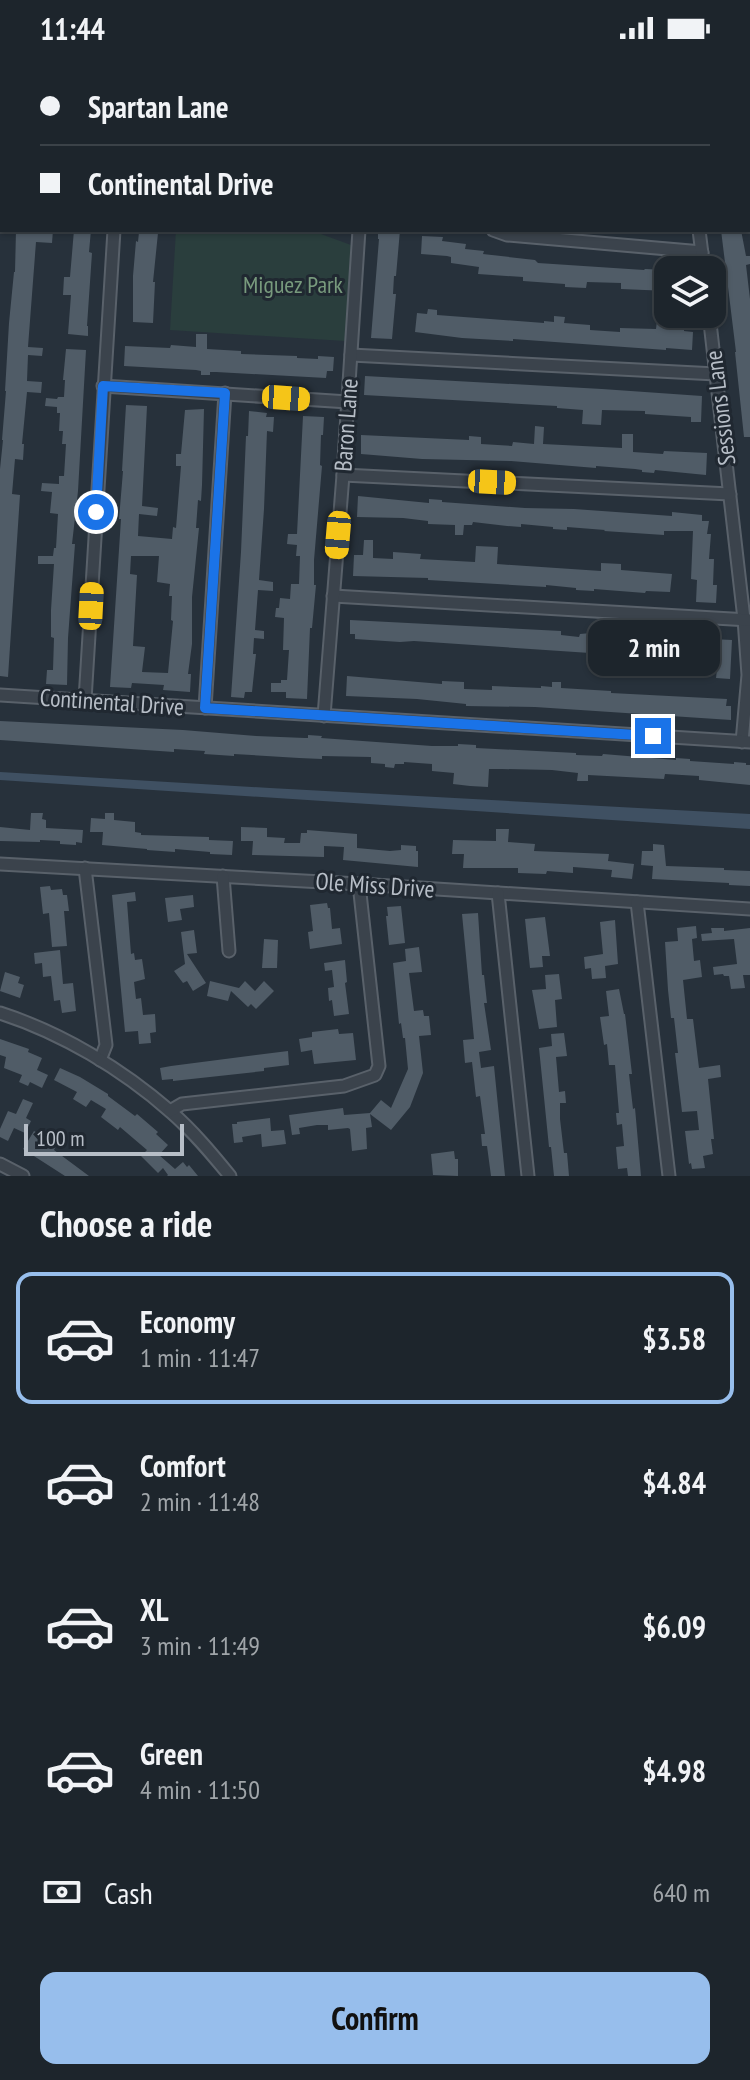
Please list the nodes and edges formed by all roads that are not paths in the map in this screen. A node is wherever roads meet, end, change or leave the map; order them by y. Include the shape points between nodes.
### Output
1 (114, 232) edge
2 (359, 232) edge
3 (499, 232) edge
4 (699, 232) edge
5 (702, 252) junction
6 (702, 256) edge
7 (711, 328) edge
8 (351, 355) junction
9 (716, 374) junction
10 (103, 386) junction
11 (225, 393) junction
12 (348, 402) junction
13 (343, 475) junction
14 (730, 494) junction
15 (333, 596) junction
16 (747, 620) edge
17 (0, 695) edge
18 (85, 700) junction
19 (205, 708) junction
20 (324, 716) junction
21 (746, 742) edge
22 (0, 864) edge
23 (85, 868) junction
24 (223, 876) junction
25 (359, 884) junction
26 (498, 893) junction
27 (637, 902) junction
28 (750, 909) edge
29 (229, 951) dead end
30 (0, 1013) edge
31 (100, 1060) junction
32 (170, 1111) junction
33 (0, 1164) edge
34 (23, 1176) edge
35 (230, 1176) edge
36 (528, 1176) edge
37 (669, 1176) edge

1 - 10 street
2 - 8 street, Baron Lane
3 - 5 street
4 - 5 street
5 - 6 street
7 - 9 street, Sessions Lane
8 - 9 street
8 - 12 street, Baron Lane
9 - 14 street, Sessions Lane
10 - 11 street
10 - 18 street
11 - 12 street
11 - 19 street
12 - 13 street, Baron Lane
13 - 14 street
13 - 15 street, Baron Lane
14 - 16 street, Sessions Lane
15 - 16 street
15 - 20 street, Baron Lane
16 - 21 street, Sessions Lane
17 - 18 street, Continental Drive
18 - 19 street, Continental Drive
19 - 20 street, Continental Drive
20 - 21 street, Continental Drive
22 - 23 street, Ole Miss Drive
23 - 24 street, Ole Miss Drive
23 - 31 street via 106,1045
24 - 25 street, Ole Miss Drive
24 - 29 street
25 - 26 street, Ole Miss Drive
25 - 32 street via 379,1066 375,1075 344,1086 182,1104
26 - 27 street, Ole Miss Drive
26 - 36 street
27 - 28 street, Ole Miss Drive
27 - 37 street
30 - 31 street via 34,1024
31 - 32 street
32 - 35 street
33 - 34 street

